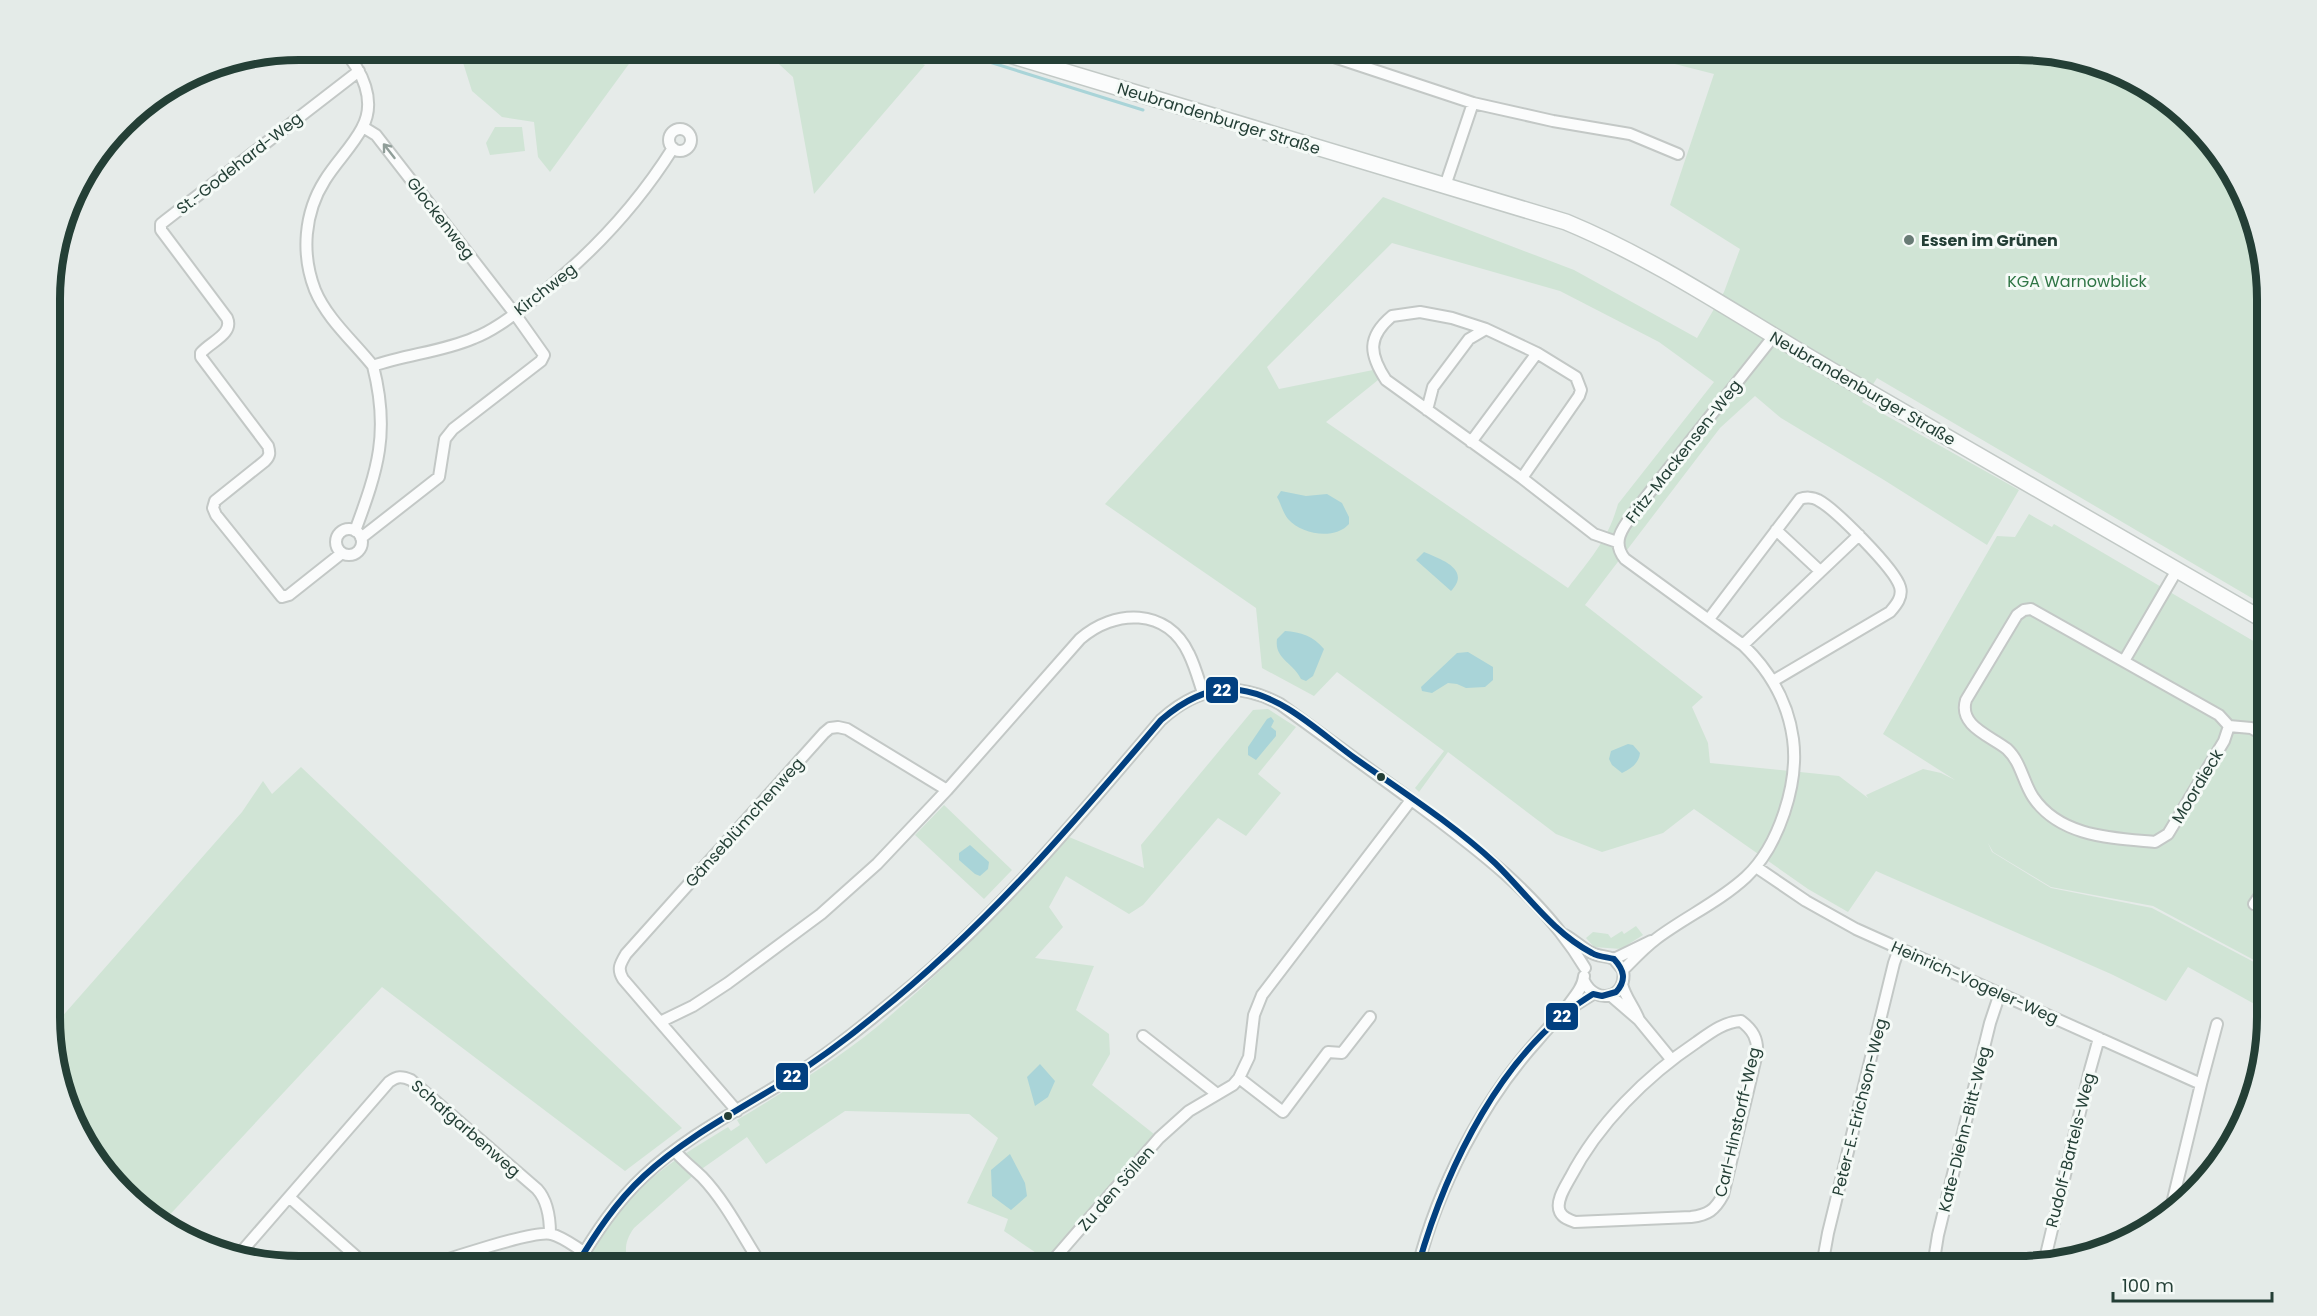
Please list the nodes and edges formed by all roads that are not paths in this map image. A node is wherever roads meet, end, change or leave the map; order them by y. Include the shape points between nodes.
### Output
1 (351, 60) edge
2 (1026, 60) edge
3 (1343, 60) edge
4 (359, 70) junction
5 (1473, 103) junction
6 (363, 128) junction
7 (673, 148) dead end
8 (1678, 154) dead end
9 (1445, 186) junction
10 (515, 314) junction
11 (1486, 329) junction
12 (1773, 337) junction
13 (1537, 353) junction
14 (374, 366) junction
15 (1427, 410) junction
16 (1471, 442) junction
17 (1522, 478) junction
18 (1776, 530) junction
19 (358, 534) junction
20 (1858, 535) junction
21 (1617, 542) junction
22 (342, 553) junction
23 (2177, 570) junction
24 (1820, 571) junction
25 (2257, 616) edge
26 (1709, 619) junction
27 (1743, 645) junction
28 (2124, 661) junction
29 (1773, 681) junction
30 (1203, 693) junction
31 (2229, 726) junction
32 (2257, 731) edge
33 (947, 790) junction
34 (1412, 800) junction
35 (1756, 867) junction
36 (2257, 900) edge
37 (2254, 904) dead end
38 (1564, 935) junction
39 (1654, 940) junction
40 (1899, 949) junction
41 (1599, 957) junction
42 (1614, 959) junction
43 (1585, 968) junction
44 (1623, 970) junction
45 (1584, 981) junction
46 (1622, 984) junction
47 (2000, 993) junction
48 (1593, 994) junction
49 (1610, 995) junction
50 (1562, 1014) junction
51 (1370, 1017) dead end
52 (1639, 1020) junction
53 (660, 1022) junction
54 (2217, 1024) dead end
55 (1143, 1036) dead end
56 (2099, 1038) junction
57 (1671, 1059) junction
58 (1239, 1078) junction
59 (2201, 1084) junction
60 (1217, 1094) junction
61 (737, 1111) junction
62 (675, 1151) junction
63 (289, 1197) junction
64 (2173, 1199) edge
65 (550, 1234) junction
66 (244, 1249) edge
67 (584, 1252) junction
68 (2046, 1254) edge
69 (356, 1256) edge
70 (460, 1256) edge
71 (582, 1256) edge
72 (755, 1256) edge
73 (1057, 1256) edge
74 (1421, 1256) edge
75 (1824, 1256) edge
76 (1935, 1256) edge

1 - 4 street
2 - 9 main road, Neubrandenburger Straße
3 - 5 street
4 - 6 street via 368,99
4 - 22 street, St.-Godehard-Weg via 161,224 164,235 230,322 228,330 204,348 201,357 270,452 265,461 215,501 216,515 282,597
5 - 8 street via 1630,134
5 - 9 street
10 -> 6 street, Glockenweg via 376,135
6 - 14 street via 324,181 312,206 306,249 316,291 326,310
7 - 10 street, Kirchweg via 633,207 576,266
9 - 12 main road, Neubrandenburger Straße via 1566,222 1609,240
10 - 14 street, Kirchweg via 477,338
10 - 19 street via 543,350 541,361 453,429 445,439 439,477
11 - 13 street
11 - 15 street via 1469,339 1433,387
11 - 15 street via 1420,312 1392,315 1383,323 1373,343 1372,354 1378,369 1386,380
12 - 21 street, Fritz-Mackensen-Weg via 1638,507
12 - 23 main road, Neubrandenburger Straße
13 - 16 street
13 - 17 street via 1576,377 1581,390
14 - 19 street via 381,444
15 - 16 street
16 - 17 street
17 - 21 street via 1594,534
18 - 20 street via 1805,497 1818,499
18 - 24 street
18 - 26 street
19 - 22 street via 358,552
19 - 22 street via 346,530 339,535 337,544
20 - 24 street
20 - 29 street via 1895,578 1901,596 1897,604 1890,612
21 - 26 street, Fritz-Mackensen-Weg via 1625,559
23 - 25 main road, Neubrandenburger Straße
23 - 28 street
24 - 27 street
26 - 27 street, Fritz-Mackensen-Weg
27 - 29 street, Fritz-Mackensen-Weg
28 - 31 street, Moordieck via 2219,715
28 - 31 street, Moordieck via 2036,610 2026,609 2017,615 1966,700 1964,711 1968,721 2016,759 2032,795 2051,816 2093,836 2155,842 2162,839 2224,741
29 - 35 street, Fritz-Mackensen-Weg via 1784,703 1793,740 1792,779 1778,828
30 - 33 street via 1189,654 1162,624 1137,617 1106,621 1080,639
30 - 34 street via 1238,690 1280,704
30 - 61 street via 1181,703 1161,720 1044,854 914,984 829,1052
31 - 32 street
33 - 53 street via 877,864 821,914 728,983
33 - 53 street, Gänseblümchenweg via 847,729 830,728 620,964 623,980
34 - 38 street via 1482,852
34 - 58 street via 1262,995 1254,1015 1249,1057
35 - 39 street, Fritz-Mackensen-Weg via 1732,888
35 - 40 street, Heinrich-Vogeler-Weg via 1830,915
36 - 37 street
38 - 41 street
38 - 43 street
39 - 42 street, Fritz-Mackensen-Weg
39 - 44 street, Fritz-Mackensen-Weg
40 - 47 street, Heinrich-Vogeler-Weg
40 - 75 street, Peter-E.-Erichson-Weg
41 - 42 street
41 - 43 street
42 - 44 street
43 - 45 street
44 - 46 street
45 - 48 street
45 - 50 street
46 - 49 street
46 - 52 street
47 - 56 street, Heinrich-Vogeler-Weg
47 - 76 street, Kate-Diehn-Bitt-Weg
48 - 49 street
48 - 50 street
49 - 52 street
50 - 74 street via 1524,1056 1488,1107 1440,1199
51 - 58 street via 1342,1053 1328,1052 1284,1112
52 - 57 street
53 - 61 street, Gänseblümchenweg
54 - 59 street
55 - 60 street
56 - 59 street, Heinrich-Vogeler-Weg
56 - 68 street, Rudolf-Bartels-Weg
57 - 57 street, Carl-Hinstorff-Weg via 1609,1121 1578,1162 1559,1204 1565,1218 1575,1222 1705,1216 1718,1204 1758,1044 1749,1027 1733,1022
58 - 60 street, Zu den Söllen
59 - 64 street
60 - 73 street, Zu den Söllen via 1189,1111 1159,1138
61 - 62 street
62 - 67 street via 626,1195
62 - 72 street via 702,1177
63 - 65 street, Schafgarbenweg via 389,1082 404,1076 537,1189 545,1201
63 - 66 street, Schafgarbenweg
63 - 69 street
65 - 67 street
65 - 70 street
67 - 71 street

